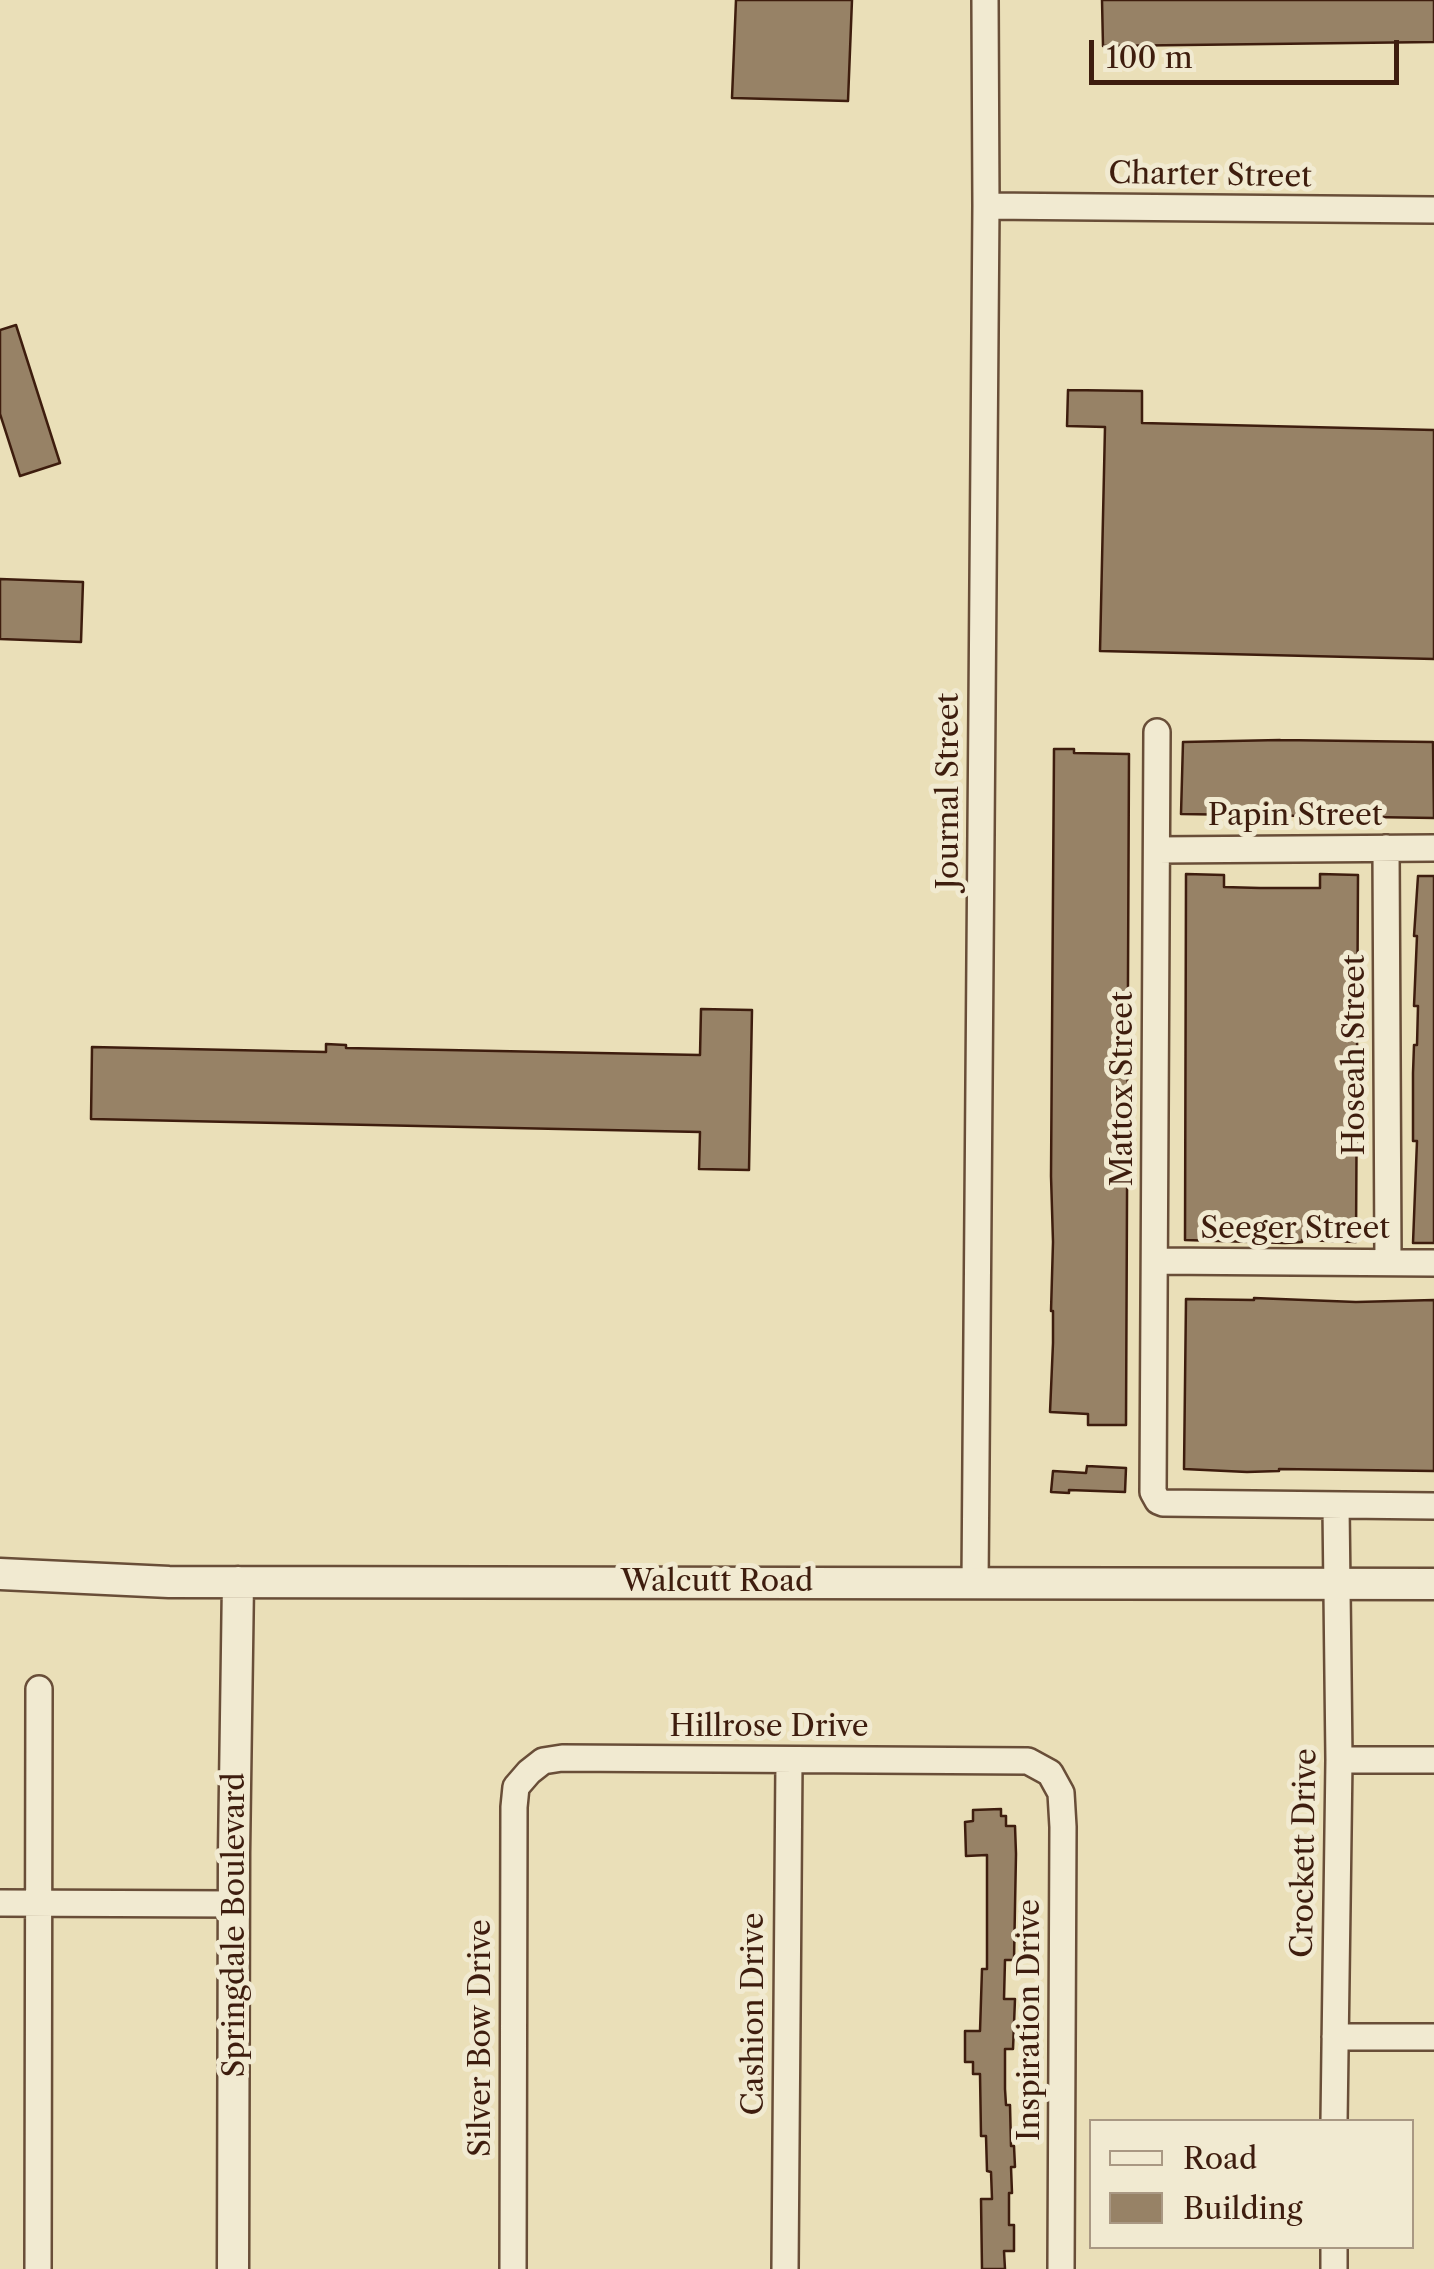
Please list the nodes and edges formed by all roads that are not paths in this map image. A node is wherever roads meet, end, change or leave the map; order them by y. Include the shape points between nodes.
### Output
1 (985, 0) edge
2 (986, 206) junction
3 (1434, 210) edge
4 (1157, 732) dead end
5 (1386, 848) junction
6 (1434, 848) edge
7 (1157, 850) junction
8 (1154, 1261) junction
9 (1388, 1262) junction
10 (1434, 1263) edge
11 (1336, 1506) junction
12 (1434, 1506) edge
13 (0, 1574) edge
14 (238, 1582) junction
15 (975, 1583) junction
16 (1337, 1584) junction
17 (1434, 1584) edge
18 (39, 1689) dead end
19 (789, 1760) junction
20 (1338, 1760) junction
21 (1434, 1760) edge
22 (1050, 1773) joint
23 (514, 1807) joint
24 (0, 1902) edge
25 (39, 1902) junction
26 (234, 1904) junction
27 (1434, 2037) edge
28 (1335, 2038) junction
29 (1334, 2119) edge
30 (38, 2269) edge
31 (233, 2269) edge
32 (513, 2269) edge
33 (785, 2269) edge
34 (1062, 2269) edge

1 - 2 street, Journal Street
2 - 3 street, Charter Street
2 - 15 street, Journal Street
4 - 7 street, Mattox Street
5 - 6 street, Papin Street
5 - 7 street, Papin Street
5 - 9 street, Hoseah Street
7 - 8 street, Mattox Street
8 - 9 street, Seeger Street
8 - 11 street, Mattox Street via 1153,1492 1162,1504
9 - 10 street, Seeger Street
11 - 12 street
11 - 16 street, Crockett Drive
13 - 14 street, Walcutt Road
14 - 15 street, Walcutt Road
14 - 26 street, Springdale Boulevard
15 - 16 street, Walcutt Road
16 - 17 street, Walcutt Road
16 - 20 street, Crockett Drive
18 - 25 street
19 - 22 street, Hillrose Drive via 1028,1761
19 - 23 street, Hillrose Drive via 544,1761 516,1787
19 - 33 street, Cashion Drive
20 - 21 street
20 - 28 street, Crockett Drive
22 - 34 street, Inspiration Drive via 1061,1793 1062,1828
23 - 32 street, Silver Bow Drive
24 - 25 street
25 - 26 street
25 - 30 street
26 - 31 street, Springdale Boulevard
27 - 28 street
28 - 29 street, Crockett Drive

